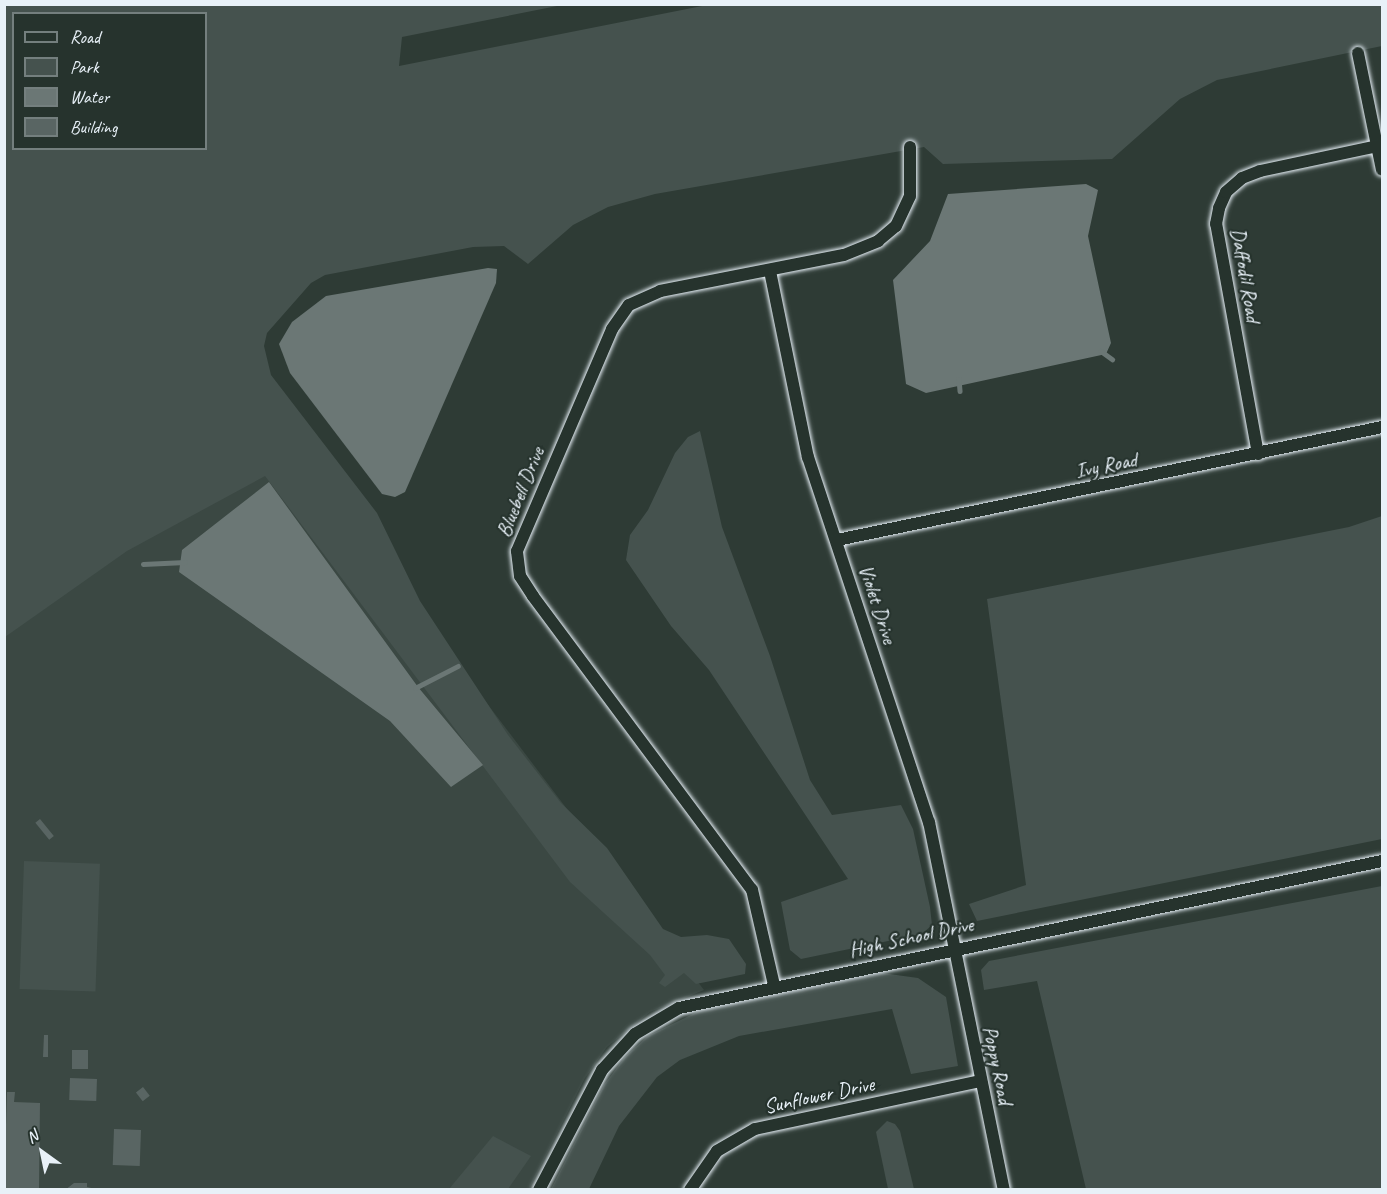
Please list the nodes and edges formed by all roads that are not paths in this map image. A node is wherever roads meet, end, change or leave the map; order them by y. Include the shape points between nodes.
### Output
1 (1358, 53) dead end
2 (1378, 146) junction
3 (910, 147) dead end
4 (1383, 170) edge
5 (770, 271) junction
6 (1383, 427) edge
7 (1258, 454) junction
8 (837, 540) junction
9 (1383, 861) edge
10 (955, 948) junction
11 (774, 985) junction
12 (981, 1081) junction
13 (539, 1190) edge
14 (690, 1190) edge
15 (1004, 1190) edge

1 - 2 street
2 - 4 street
2 - 7 street, Daffodil Road via 1260,171 1242,178 1222,200 1216,224
3 - 5 street, Bluebell Drive via 910,196 896,226 863,250
5 - 8 street, Violet Drive via 808,457
5 - 11 street, Bluebell Drive via 660,291 629,305 612,329 517,550 520,576 533,596 752,890
6 - 7 street, Ivy Road
7 - 8 street, Ivy Road
8 - 10 street, Violet Drive via 929,822
9 - 10 street, High School Drive
10 - 11 street, High School Drive
10 - 12 street, Poppy Road
11 - 13 street, High School Drive via 679,1008 627,1042 596,1080
12 - 14 street, Sunflower Drive via 755,1129 717,1151
12 - 15 street, Poppy Road

